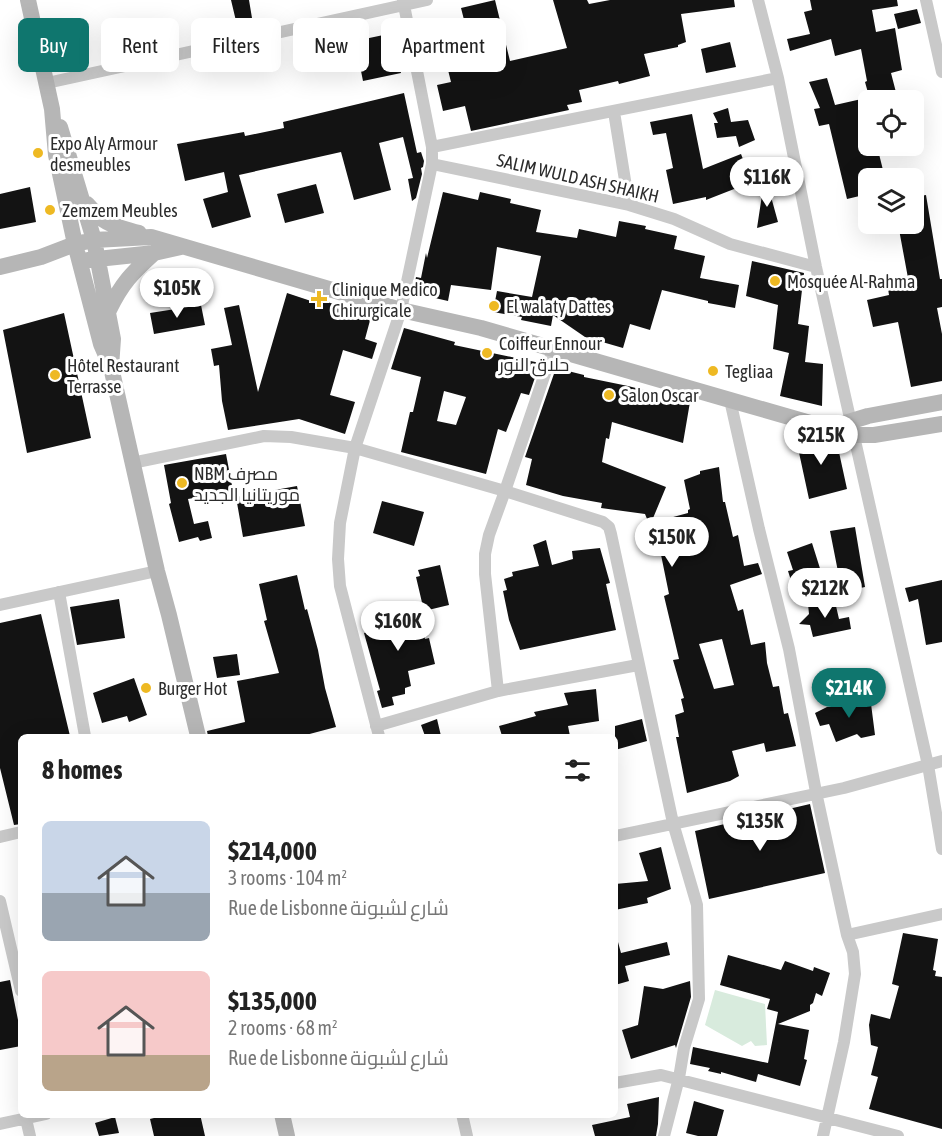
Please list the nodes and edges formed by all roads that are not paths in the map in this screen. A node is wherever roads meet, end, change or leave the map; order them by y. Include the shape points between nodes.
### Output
1 (28, 0) edge
2 (427, 0) edge
3 (758, 0) edge
4 (926, 0) edge
5 (403, 3) edge
6 (942, 72) edge
7 (778, 78) junction
8 (46, 83) junction
9 (52, 110) junction
10 (614, 112) junction
11 (432, 147) junction
12 (432, 164) junction
13 (83, 200) junction
14 (629, 204) junction
15 (94, 240) junction
16 (75, 244) junction
17 (152, 245) junction
18 (41, 257) junction
19 (98, 259) junction
20 (80, 261) junction
21 (0, 267) edge
22 (816, 267) junction
23 (109, 310) junction
24 (401, 310) junction
25 (553, 350) junction
26 (111, 367) junction
27 (730, 400) junction
28 (942, 402) edge
29 (942, 424) edge
30 (854, 428) junction
31 (355, 448) junction
32 (132, 463) junction
33 (505, 491) junction
34 (157, 571) junction
35 (59, 592) junction
36 (0, 604) edge
37 (638, 665) junction
38 (498, 691) junction
39 (378, 731) edge
40 (85, 734) edge
41 (198, 734) edge
42 (942, 761) edge
43 (928, 765) junction
44 (816, 792) junction
45 (673, 823) junction
46 (18, 833) edge
47 (618, 835) edge
48 (0, 837) edge
49 (942, 849) edge
50 (0, 901) edge
51 (942, 914) edge
52 (847, 935) junction
53 (18, 978) edge
54 (679, 1078) junction
55 (618, 1082) edge
56 (30, 1118) edge
57 (283, 1118) edge
58 (466, 1118) edge
59 (828, 1118) junction
60 (26, 1119) junction
61 (0, 1124) edge
62 (30, 1136) edge
63 (287, 1136) edge
64 (466, 1136) edge
65 (664, 1136) edge
66 (823, 1136) edge
67 (898, 1136) edge

1 - 8 street
2 - 5 street
3 - 7 street
4 - 6 street
5 - 8 street
5 - 11 street
7 - 10 street
7 - 22 street
8 - 9 street
9 - 13 street
9 - 16 street via 56,155
10 - 11 street
10 - 14 street
11 - 12 street
12 - 14 street, SALIM WULD ASH SHAIKH
12 - 24 street
13 - 15 street
13 - 17 street via 100,219
14 - 22 street, SALIM WULD ASH SHAIKH via 730,244
15 - 16 street
15 - 17 street
15 - 19 street
16 - 18 street
16 - 20 street
17 - 19 street
17 - 23 street via 119,289
17 - 24 street via 182,246
18 - 20 street
18 - 21 street
19 - 20 street
19 - 23 street
20 - 26 street via 100,344
22 - 30 street
23 - 26 street
24 - 25 street
24 - 31 street
25 - 27 street
25 - 33 street
26 - 32 street
27 - 30 street via 817,425
27 - 44 street via 789,649
28 - 30 street
29 - 30 street via 873,435
30 - 43 street
31 - 32 street via 264,436
31 - 33 street
31 - 39 street via 340,524 340,586
32 - 34 street
33 - 37 street via 609,527
33 - 38 street via 485,554
34 - 35 street
34 - 41 street
35 - 36 street
35 - 40 street
37 - 38 street
37 - 45 street
38 - 39 street
42 - 43 street
43 - 44 street
43 - 49 street
44 - 45 street
44 - 52 street
45 - 47 street
45 - 54 street via 698,904 700,985
46 - 48 street
50 - 53 street
51 - 52 street
52 - 59 street via 855,974
54 - 55 street via 652,1075
54 - 59 street
54 - 65 street
56 - 60 street
57 - 63 street
58 - 64 street
59 - 66 street
59 - 67 street
60 - 61 street
60 - 62 street

